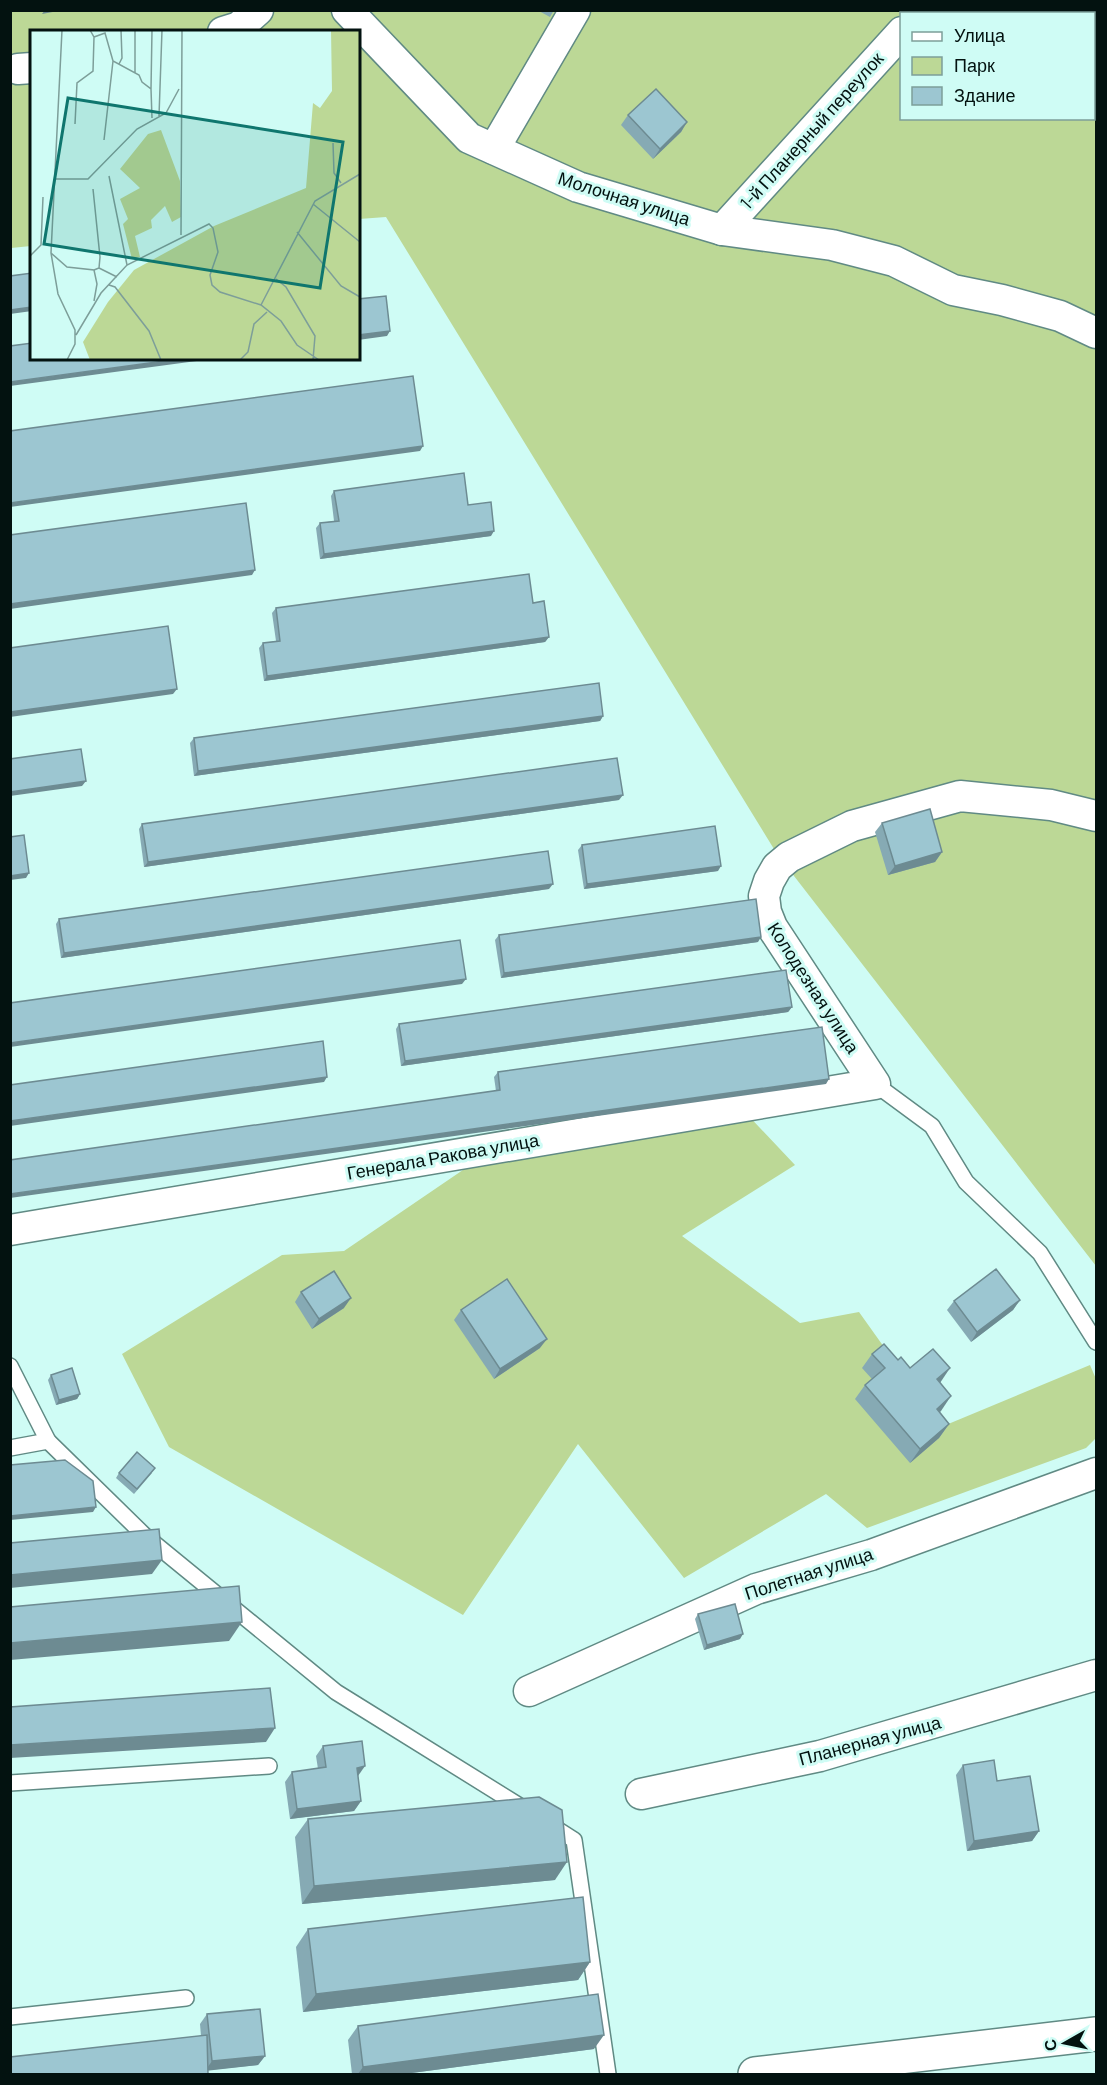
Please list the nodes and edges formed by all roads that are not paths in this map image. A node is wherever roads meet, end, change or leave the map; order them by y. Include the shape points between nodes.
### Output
1 (258, 10) edge
2 (347, 10) edge
3 (576, 10) edge
4 (229, 30) edge
5 (900, 34) edge
6 (494, 149) junction
7 (722, 230) junction
8 (1094, 328) edge
9 (1096, 816) edge
10 (875, 1083) junction
11 (10, 1230) edge
12 (1096, 1342) edge
13 (10, 1365) edge
14 (16, 1389) edge
15 (48, 1441) junction
16 (10, 1448) edge
17 (1096, 1473) edge
18 (1096, 1675) edge
19 (529, 1691) dead end
20 (269, 1766) dead end
21 (10, 1783) edge
22 (641, 1794) dead end
23 (186, 1998) dead end
24 (10, 2017) edge
25 (1096, 2034) edge
26 (608, 2074) edge
27 (755, 2074) edge

1 - 4 street via 239,27
2 - 6 street, Молочная улица via 469,138
3 - 6 street
5 - 7 street, 1-й Планерный переулок
6 - 7 street, Молочная улица via 578,188
7 - 8 street, Молочная улица via 832,245 894,261 953,290 1002,300
9 - 10 street, Колодезная улица via 1051,805 960,796 852,826 789,857 777,867 764,896 772,927
10 - 11 street, Генерала Ракова улица
10 - 12 lane via 932,1126 966,1182 1040,1253
13 - 14 lane
14 - 15 lane
15 - 16 lane
15 - 26 lane via 144,1535 336,1692 574,1840
17 - 19 street, Полетная улица via 871,1555 756,1588
18 - 22 street, Планерная улица via 820,1756
20 - 21 lane
23 - 24 lane
25 - 27 street

